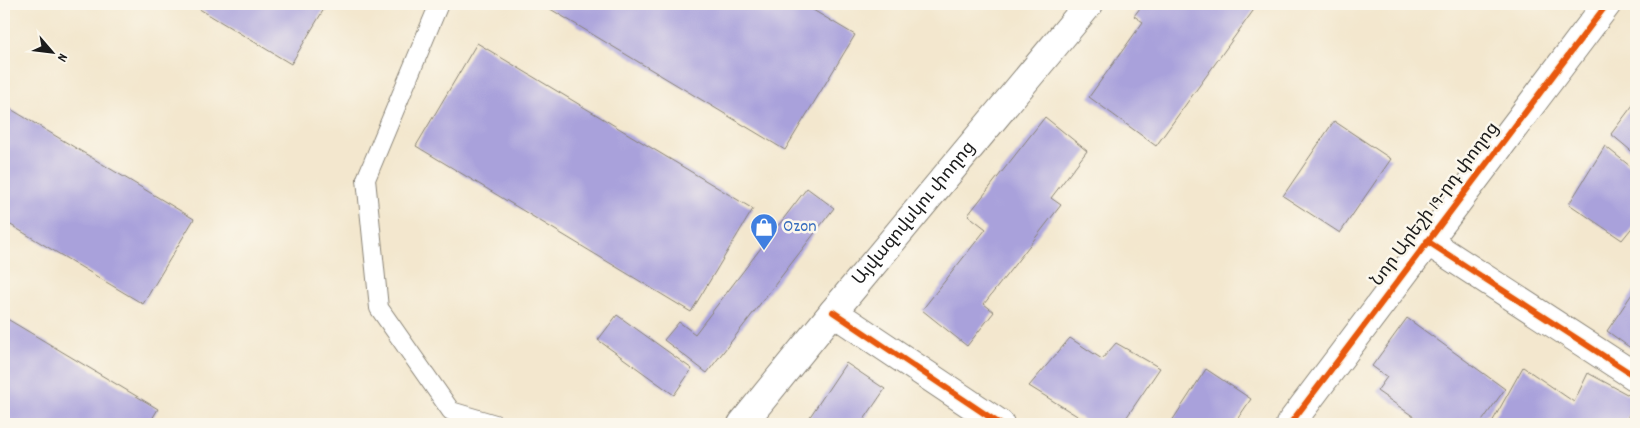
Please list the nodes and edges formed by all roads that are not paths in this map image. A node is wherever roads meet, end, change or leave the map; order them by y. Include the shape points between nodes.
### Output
1 (439, 4) edge
2 (1089, 4) edge
3 (1607, 4) edge
4 (1427, 241) junction
5 (833, 312) junction
6 (1636, 377) edge
7 (495, 424) edge
8 (742, 424) edge
9 (1000, 424) edge
10 (1290, 424) edge

1 - 7 lane via 366,178 379,308 451,411
2 - 5 street, Այվազովսկու փողոց
3 - 4 street, Նոր Արեշի 19-րդ փողոց
4 - 6 street
4 - 10 street, Նոր Արեշի 19-րդ փողոց
5 - 8 street, Այվազովսկու փողոց
5 - 9 street

